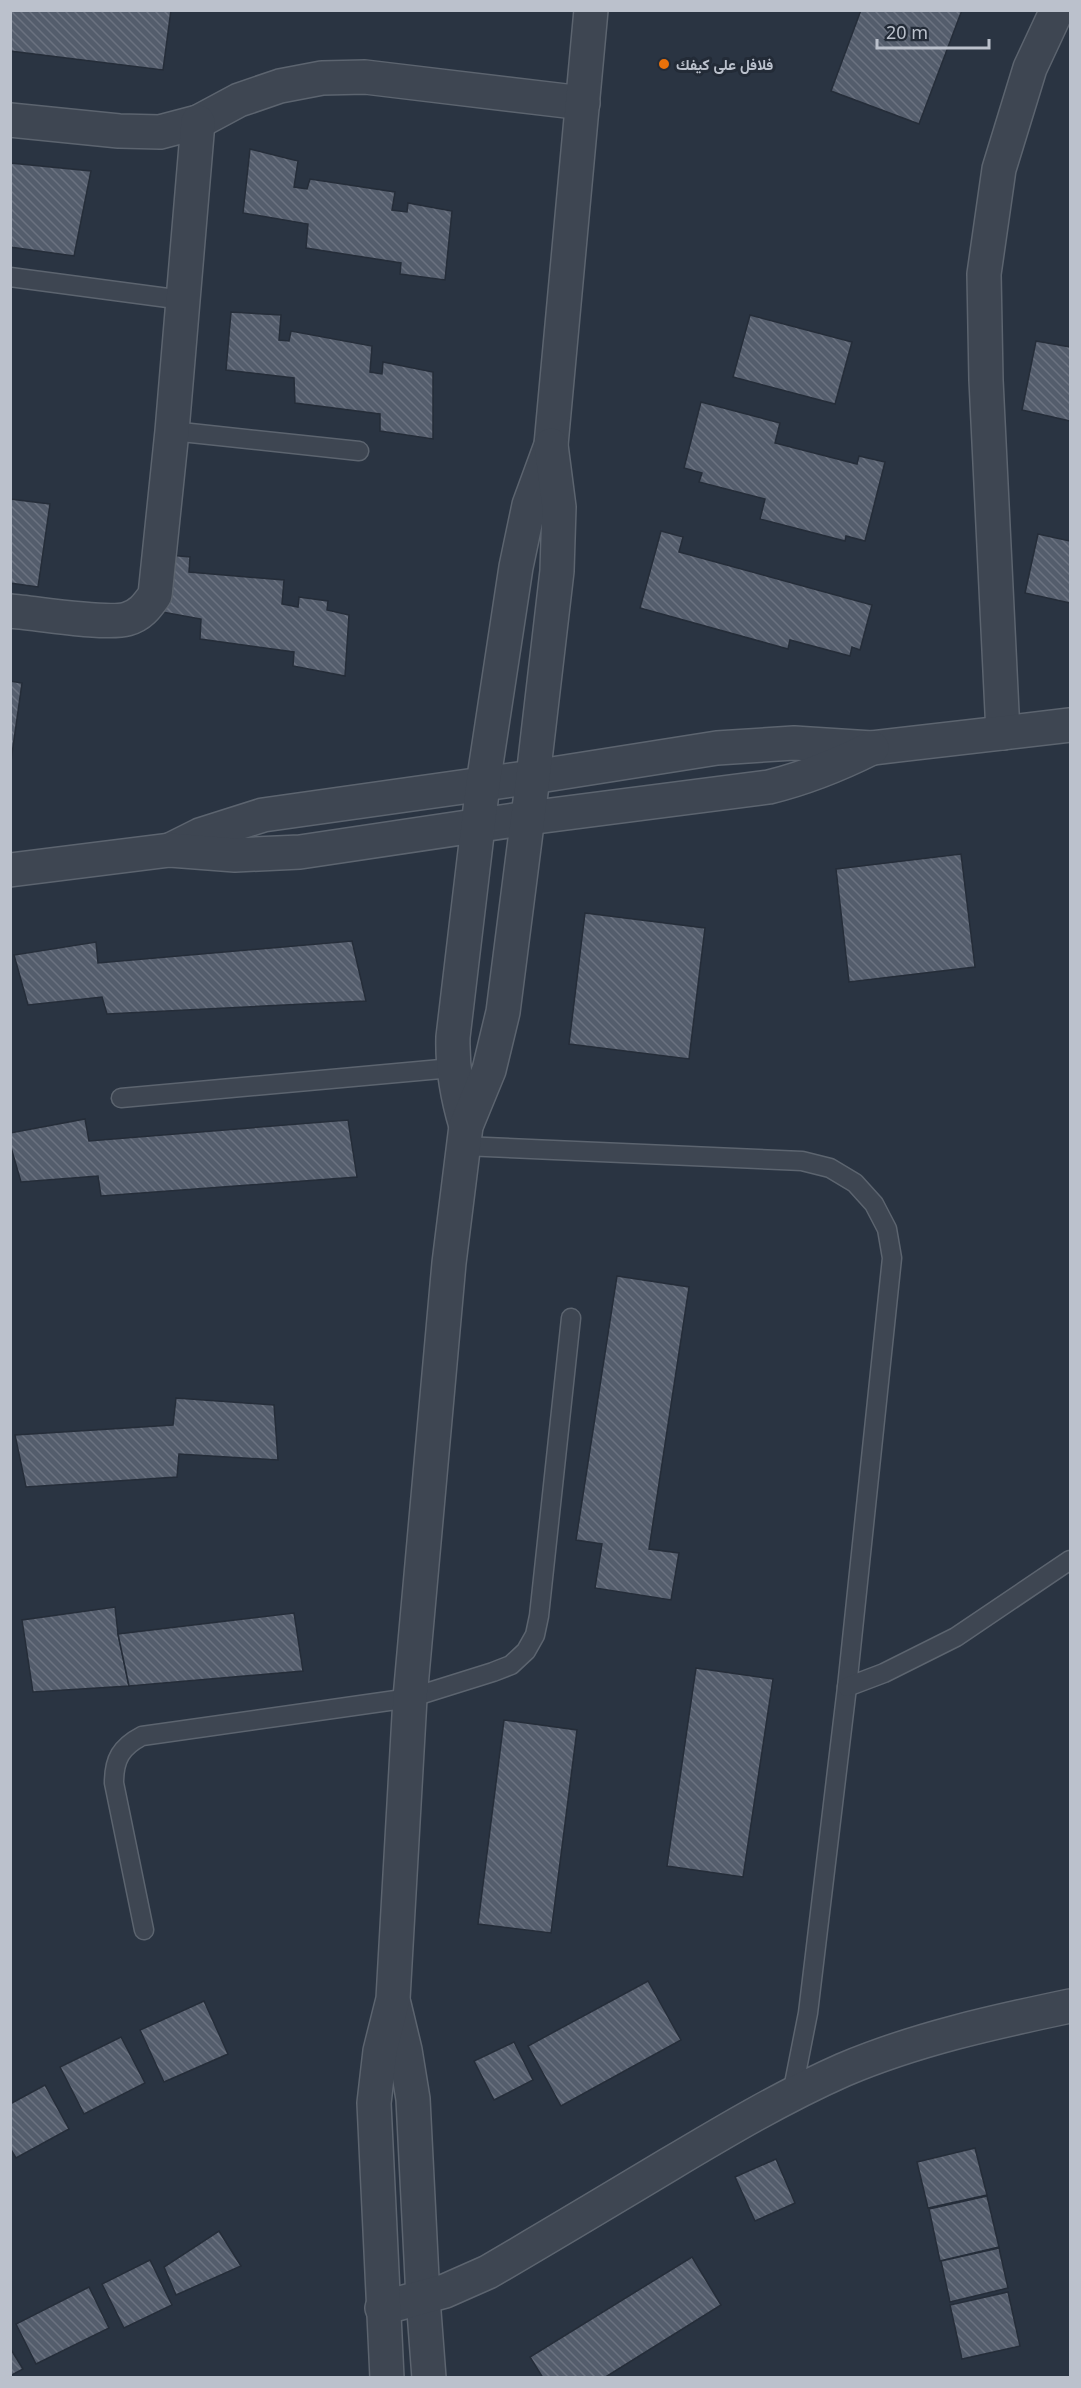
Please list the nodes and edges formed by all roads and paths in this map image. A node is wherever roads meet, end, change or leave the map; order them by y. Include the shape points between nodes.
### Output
1 (591, 10) edge
2 (1058, 10) edge
3 (583, 103) junction
4 (10, 120) edge
5 (198, 122) junction
6 (10, 277) edge
7 (183, 300) junction
8 (172, 431) junction
9 (550, 445) junction
10 (358, 451) dead end
11 (10, 611) edge
12 (1071, 725) edge
13 (1003, 733) junction
14 (872, 748) junction
15 (533, 777) junction
16 (483, 784) junction
17 (528, 818) junction
18 (478, 825) junction
19 (170, 850) junction
20 (10, 870) edge
21 (452, 1068) junction
22 (121, 1098) dead end
23 (465, 1136) junction
24 (571, 1318) dead end
25 (1071, 1560) edge
26 (847, 1687) junction
27 (410, 1698) junction
28 (144, 1930) dead end
29 (393, 1999) junction
30 (1071, 2006) edge
31 (792, 2094) junction
32 (423, 2298) junction
33 (382, 2308) junction
34 (387, 2378) edge
35 (429, 2378) edge

1 - 3 street
2 - 13 street via 1030,68 999,169 984,274
3 - 5 street via 365,77 322,78 280,86 239,100
3 - 9 street
4 - 5 street via 160,132
5 - 7 street
6 - 7 lane
7 - 8 street
8 - 10 lane
8 - 11 street via 158,576 154,595 144,611 126,620
9 - 15 street via 560,507 560,539
9 - 16 street via 522,536
12 - 13 street
13 - 14 street
14 - 15 street via 756,744
14 - 17 street via 840,765 769,787
15 - 16 street
15 - 17 street
16 - 18 street
16 - 19 street via 263,815
17 - 18 street
17 - 23 street via 503,1011
18 - 19 street via 267,855
18 - 21 street
19 - 20 street
21 - 22 lane
21 - 23 street
23 - 26 lane via 802,1161 830,1168 855,1183 874,1204 887,1229 892,1258
23 - 27 street via 449,1263
24 - 27 lane via 535,1635 526,1652 511,1665
25 - 26 lane via 956,1637
26 - 31 lane via 808,2013
27 - 28 lane via 142,1736 128,1743 114,1768 114,1783
27 - 29 street
29 - 32 street via 413,2099
29 - 33 street via 380,2051 374,2103
30 - 31 street via 900,2049
31 - 32 street via 488,2272
32 - 33 street
32 - 35 street
33 - 34 street

